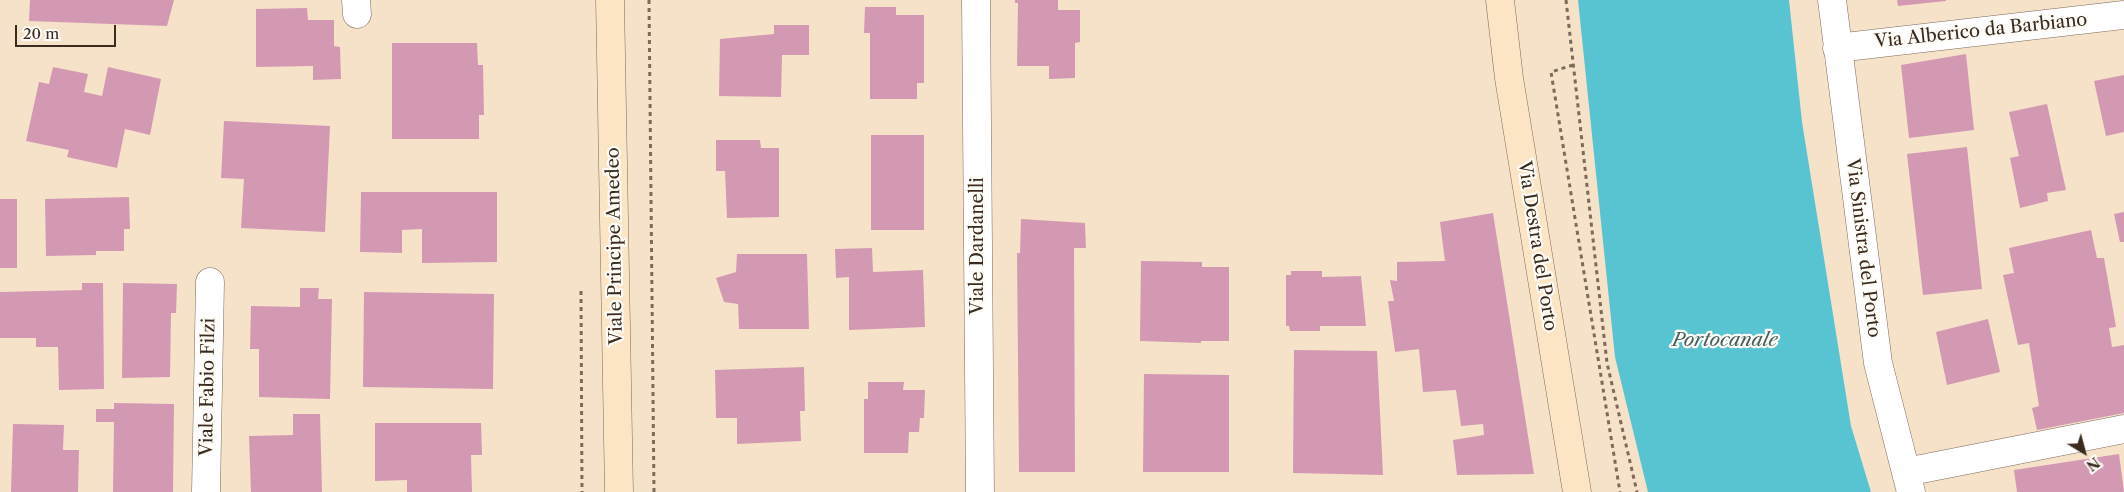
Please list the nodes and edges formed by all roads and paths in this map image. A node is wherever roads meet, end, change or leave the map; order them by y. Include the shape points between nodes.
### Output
1 (610, 0) edge
2 (650, 0) edge
3 (976, 0) edge
4 (1500, 0) edge
5 (1566, 0) edge
6 (1832, 0) edge
7 (2124, 15) edge
8 (1837, 48) junction
9 (1573, 65) junction
10 (210, 282) dead end
11 (2124, 429) edge
12 (1909, 482) edge
13 (206, 492) edge
14 (619, 492) edge
15 (654, 492) edge
16 (980, 492) edge
17 (1578, 492) edge
18 (1620, 492) edge
19 (1637, 492) edge

1 - 14 street, Viale Principe Amedeo
2 - 15 path
3 - 16 street, Viale Dardanelli
4 - 17 street, Via Destra del Porto via 1509,78
5 - 9 path
6 - 8 street, Via Sinistra del Porto
7 - 8 street, Via Alberico da Barbiano
8 - 12 street, Via Sinistra del Porto via 1878,363
9 - 18 path via 1551,72
9 - 19 path via 1608,363
10 - 13 street, Viale Fabio Filzi
11 - 12 street

